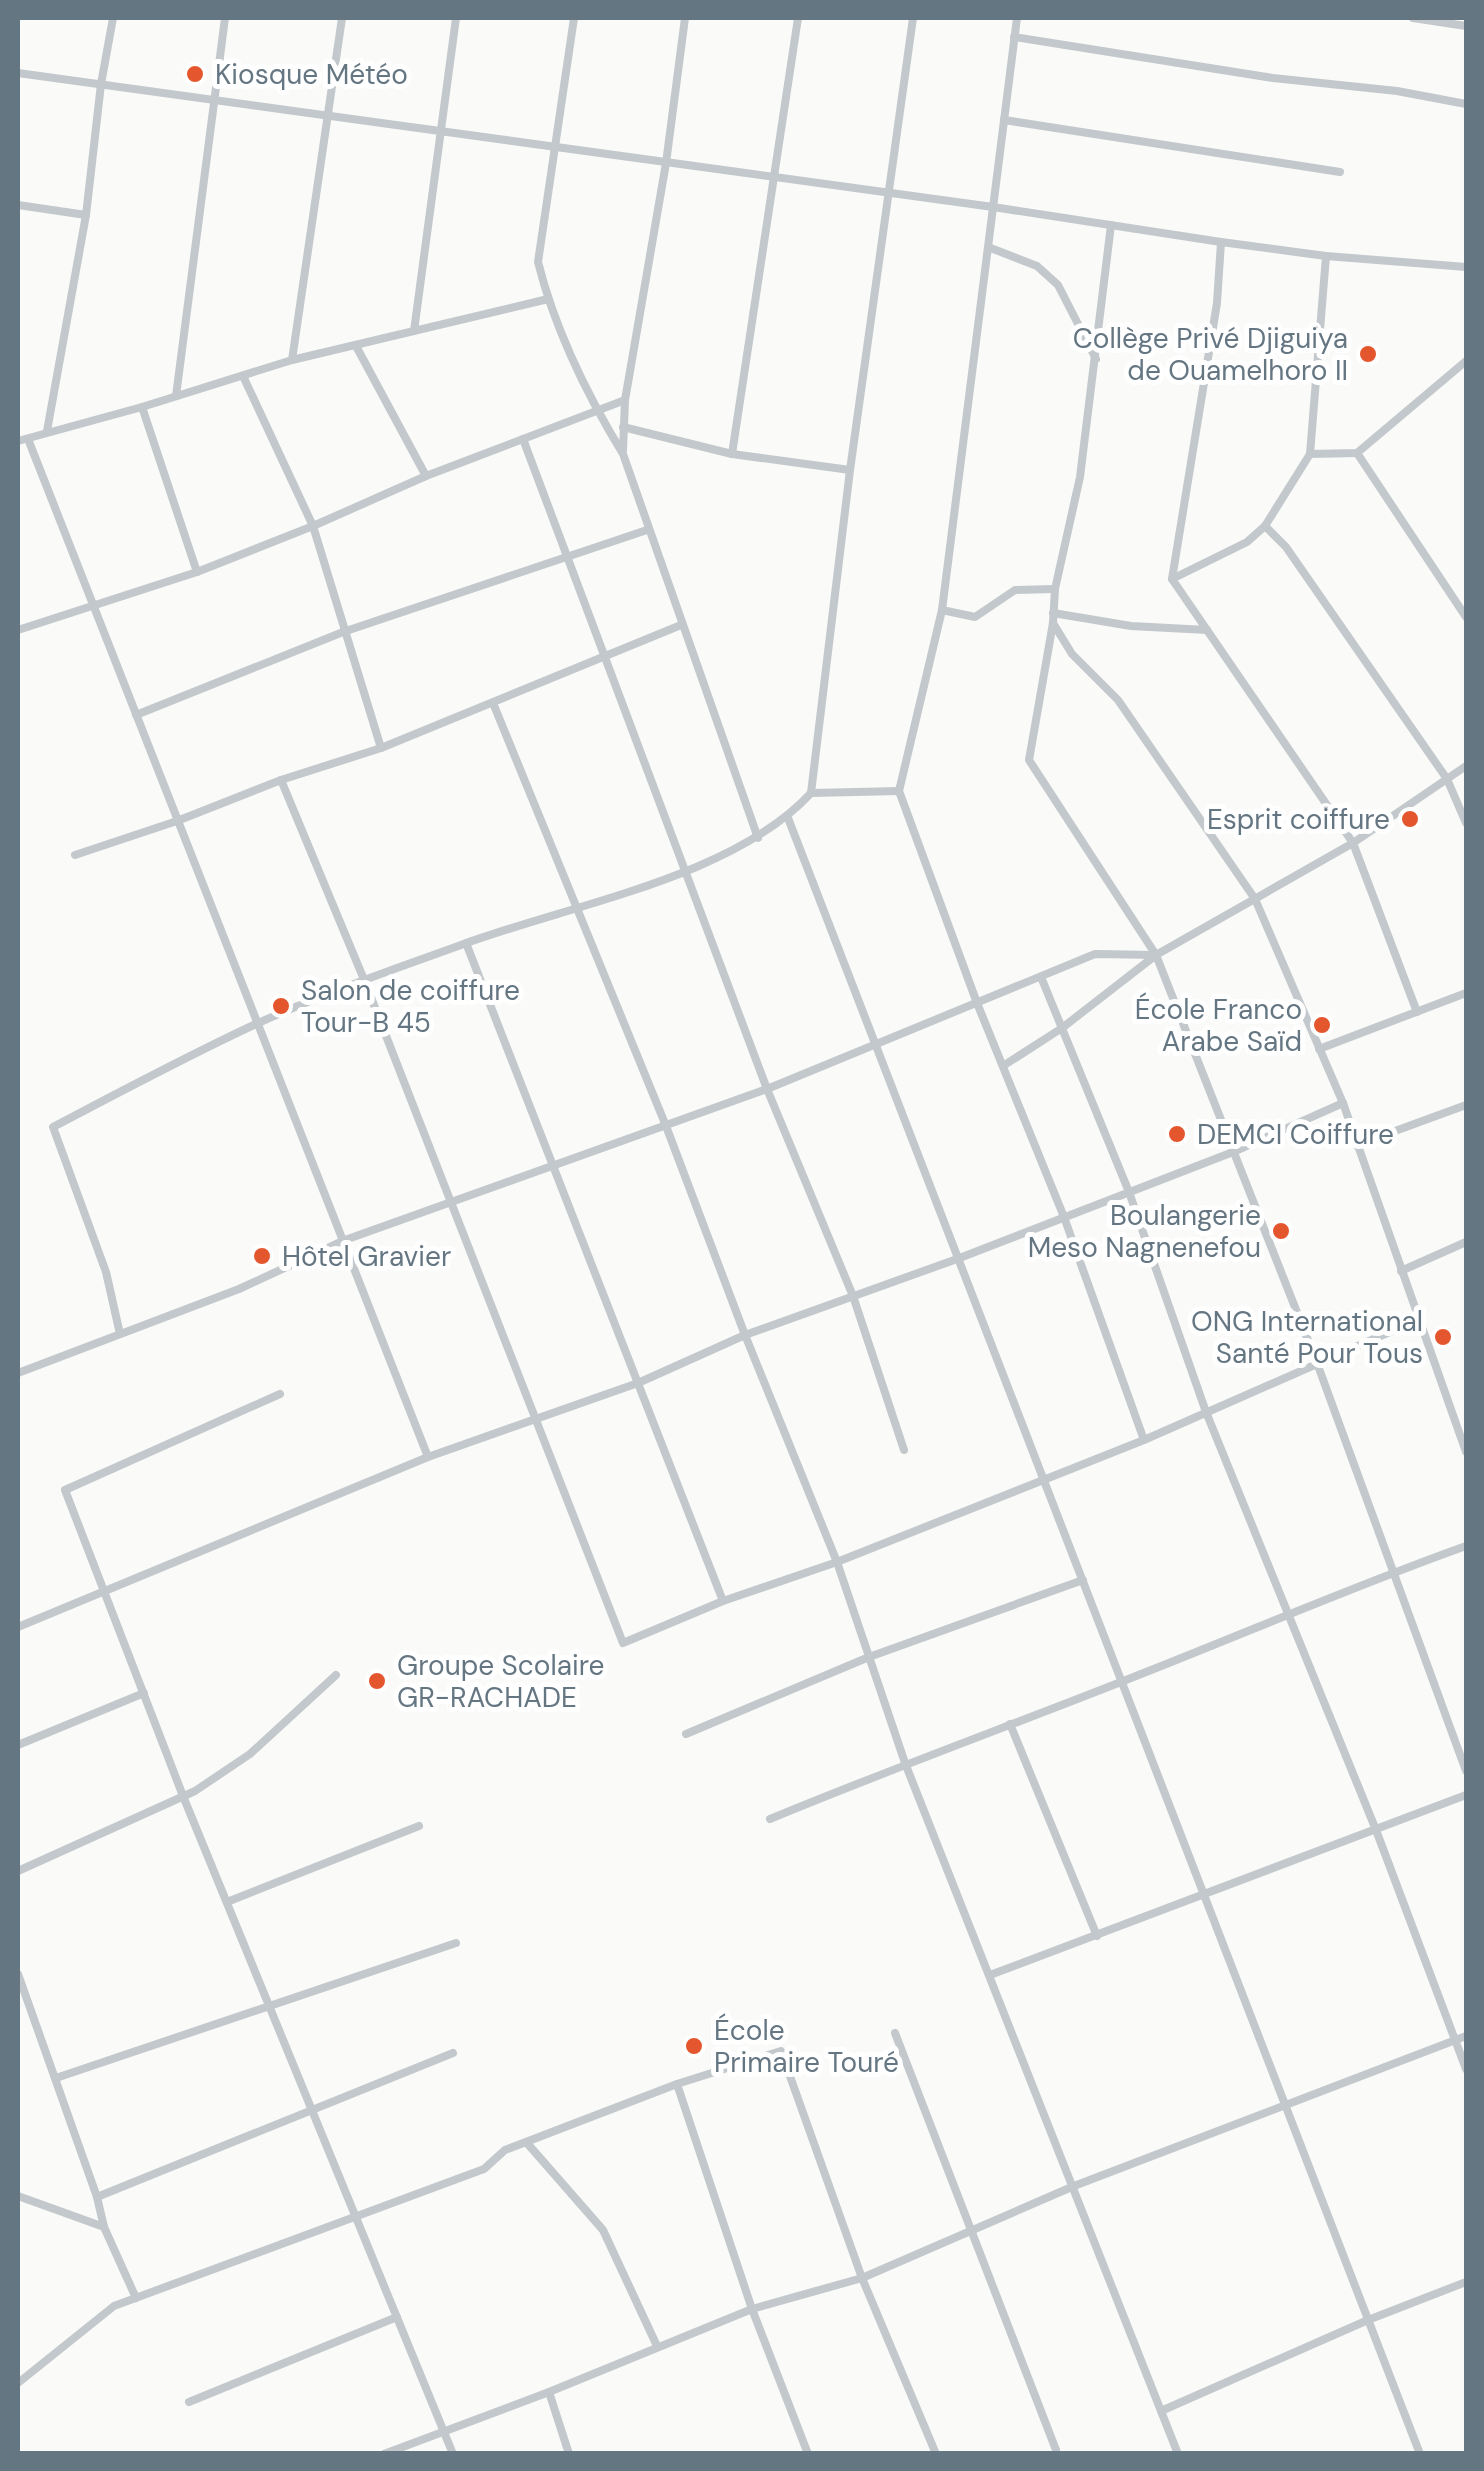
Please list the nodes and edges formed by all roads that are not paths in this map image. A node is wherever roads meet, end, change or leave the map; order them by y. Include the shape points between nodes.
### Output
1 (113, 18) edge
2 (224, 18) edge
3 (342, 18) edge
4 (456, 18) edge
5 (574, 18) edge
6 (685, 18) edge
7 (798, 18) edge
8 (913, 18) edge
9 (1017, 18) edge
10 (1413, 18) edge
11 (1466, 26) edge
12 (1014, 37) junction
13 (18, 73) edge
14 (102, 84) junction
15 (212, 100) junction
16 (1466, 104) edge
17 (329, 116) junction
18 (1004, 120) junction
19 (440, 132) junction
20 (558, 148) junction
21 (666, 162) junction
22 (1340, 172) dead end
23 (774, 178) junction
24 (890, 194) junction
25 (18, 205) edge
26 (993, 207) junction
27 (86, 215) junction
28 (1111, 225) junction
29 (1221, 242) junction
30 (988, 247) junction
31 (1326, 256) junction
32 (1466, 267) edge
33 (548, 299) junction
34 (414, 331) junction
35 (356, 346) junction
36 (1096, 359) junction
37 (292, 360) junction
38 (1466, 361) edge
39 (243, 376) junction
40 (176, 396) junction
41 (626, 400) junction
42 (142, 407) junction
43 (597, 411) junction
44 (623, 428) junction
45 (47, 431) junction
46 (524, 439) junction
47 (22, 440) edge
48 (1357, 453) junction
49 (623, 454) junction
50 (732, 454) junction
51 (1310, 454) junction
52 (850, 470) junction
53 (426, 476) junction
54 (313, 526) junction
55 (1266, 526) junction
56 (647, 530) junction
57 (567, 554) junction
58 (198, 572) junction
59 (1172, 579) junction
60 (1055, 589) junction
61 (92, 606) junction
62 (942, 610) junction
63 (1466, 617) edge
64 (1053, 618) junction
65 (681, 625) junction
66 (18, 630) edge
67 (1207, 630) junction
68 (343, 632) junction
69 (606, 656) junction
70 (492, 703) junction
71 (136, 715) junction
72 (381, 748) junction
73 (1466, 766) edge
74 (281, 780) junction
75 (1446, 780) junction
76 (899, 791) junction
77 (812, 793) junction
78 (788, 818) junction
79 (177, 821) junction
80 (1466, 823) edge
81 (758, 838) junction
82 (1353, 843) junction
83 (75, 855) dead end
84 (686, 870) junction
85 (1255, 899) junction
86 (579, 908) junction
87 (466, 943) junction
88 (1156, 955) junction
89 (1041, 976) junction
90 (365, 982) junction
91 (1466, 993) edge
92 (977, 1003) junction
93 (1416, 1012) junction
94 (257, 1024) junction
95 (1062, 1028) junction
96 (874, 1045) junction
97 (1320, 1049) junction
98 (1002, 1066) junction
99 (767, 1089) junction
100 (1343, 1103) junction
101 (1466, 1105) edge
102 (666, 1126) junction
103 (1358, 1145) junction
104 (1233, 1152) junction
105 (556, 1167) junction
106 (1130, 1192) junction
107 (451, 1203) junction
108 (1064, 1217) junction
109 (345, 1240) junction
110 (1466, 1242) edge
111 (957, 1259) junction
112 (1401, 1271) junction
113 (853, 1296) junction
114 (1417, 1320) junction
115 (120, 1334) junction
116 (745, 1335) junction
117 (1317, 1363) junction
118 (18, 1373) edge
119 (638, 1383) junction
120 (280, 1394) dead end
121 (1206, 1412) junction
122 (536, 1419) junction
123 (1463, 1432) edge
124 (1144, 1440) junction
125 (904, 1450) dead end
126 (1466, 1452) edge
127 (428, 1457) junction
128 (1044, 1480) junction
129 (1466, 1546) edge
130 (837, 1562) junction
131 (1393, 1572) junction
132 (1083, 1580) junction
133 (105, 1591) junction
134 (723, 1601) junction
135 (1289, 1614) junction
136 (18, 1627) edge
137 (869, 1657) junction
138 (336, 1675) dead end
139 (1124, 1681) junction
140 (144, 1693) junction
141 (1010, 1724) junction
142 (686, 1734) dead end
143 (18, 1745) edge
144 (905, 1763) junction
145 (1466, 1771) edge
146 (1466, 1795) edge
147 (183, 1796) junction
148 (770, 1820) dead end
149 (419, 1826) dead end
150 (1376, 1830) junction
151 (18, 1871) edge
152 (1202, 1897) junction
153 (228, 1902) junction
154 (1097, 1936) junction
155 (456, 1943) dead end
156 (18, 1974) edge
157 (990, 1975) junction
158 (270, 2005) junction
159 (896, 2032) dead end
160 (1466, 2036) edge
161 (1454, 2040) junction
162 (453, 2053) dead end
163 (1466, 2069) edge
164 (56, 2078) junction
165 (677, 2084) junction
166 (1287, 2105) junction
167 (313, 2110) junction
168 (527, 2143) junction
169 (1074, 2186) junction
170 (18, 2196) edge
171 (97, 2197) junction
172 (354, 2216) junction
173 (104, 2227) junction
174 (974, 2230) junction
175 (862, 2278) junction
176 (1466, 2282) edge
177 (136, 2298) junction
178 (752, 2309) junction
179 (397, 2317) junction
180 (1368, 2320) junction
181 (656, 2346) junction
182 (18, 2383) edge
183 (549, 2392) junction
184 (189, 2402) dead end
185 (1160, 2411) junction
186 (444, 2430) junction
187 (1056, 2450) dead end
188 (384, 2454) edge
189 (453, 2454) edge
190 (568, 2454) edge
191 (808, 2454) edge
192 (936, 2454) edge
193 (1178, 2454) edge
194 (1420, 2454) edge

1 - 14 street
2 - 15 street
3 - 17 street
4 - 19 street
5 - 20 street
6 - 21 street
7 - 23 street
8 - 24 street
9 - 12 street
10 - 11 street
12 - 16 street
12 - 18 street
13 - 14 street
14 - 15 street
14 - 27 street
15 - 17 street
15 - 40 street
17 - 19 street
17 - 37 street
18 - 22 street
18 - 26 street
19 - 20 street
19 - 34 street
20 - 21 street
20 - 33 street via 538,262
21 - 23 street
21 - 41 street
23 - 24 street
23 - 50 street
24 - 26 street
24 - 52 street
25 - 27 street
26 - 28 street
26 - 30 street
27 - 45 street
28 - 29 street
28 - 36 street
29 - 31 street
29 - 59 street
30 - 36 street via 1038,266 1058,284
30 - 62 street
31 - 32 street
31 - 51 street
33 - 34 street
33 - 43 street
34 - 35 street
35 - 37 street
35 - 53 street
36 - 60 street
37 - 39 street
38 - 48 street
39 - 40 street
39 - 54 street
40 - 42 street
41 - 43 street
41 - 44 street
42 - 45 street
42 - 58 street
43 - 46 street
43 - 49 street
44 - 49 street
44 - 50 street
45 - 47 street
46 - 53 street
46 - 57 street
47 - 61 street
48 - 51 street
48 - 63 street
49 - 56 street
50 - 52 street
51 - 55 street
52 - 77 street
53 - 54 street
54 - 58 street
54 - 68 street
55 - 59 street
55 - 75 street
56 - 57 street
56 - 65 street
57 - 68 street
57 - 69 street
58 - 61 street
59 - 67 street
60 - 62 street via 1016,590 975,616
60 - 64 street
61 - 66 street
61 - 71 street
62 - 76 street
64 - 67 street
64 - 85 street via 1072,654 1118,700
64 - 88 street via 1029,760
65 - 69 street
65 - 81 street
67 - 82 street
68 - 71 street
68 - 72 street
69 - 70 street
69 - 84 street
70 - 72 street
70 - 86 street
71 - 79 street
72 - 74 street
73 - 75 street
74 - 79 street
74 - 90 street
75 - 80 street
75 - 82 street
76 - 77 street
76 - 92 street
77 - 78 street
78 - 81 street
78 - 96 street
79 - 83 street
79 - 94 street
81 - 84 street
82 - 85 street
82 - 93 street
84 - 86 street
84 - 99 street
85 - 88 street
85 - 97 street
86 - 87 street
86 - 102 street
87 - 90 street
87 - 105 street
88 - 89 street via 1096,954
88 - 95 street
88 - 104 street
89 - 92 street
89 - 95 street
90 - 94 street
90 - 107 street
91 - 93 street
92 - 96 street
92 - 98 street
93 - 97 street
94 - 109 street
94 - 115 street via 53,1127 106,1272
95 - 98 street
95 - 106 street
96 - 99 street
96 - 111 street
97 - 100 street
98 - 108 street
99 - 102 street
99 - 113 street
100 - 103 street
100 - 104 street
101 - 103 street
102 - 105 street
102 - 116 street
103 - 112 street
104 - 106 street
104 - 117 street
105 - 107 street
105 - 119 street
106 - 108 street
106 - 121 street
107 - 109 street
107 - 122 street
108 - 111 street
108 - 124 street
109 - 115 street
109 - 127 street
110 - 112 street
111 - 113 street
111 - 128 street
112 - 114 street
113 - 116 street
113 - 125 street
114 - 117 street
114 - 123 street
115 - 118 street
116 - 119 street
116 - 130 street
117 - 121 street
117 - 131 street
119 - 122 street
119 - 134 street
120 - 133 street via 65,1490
121 - 124 street
121 - 135 street
122 - 127 street
122 - 134 street via 623,1643
123 - 126 street
124 - 128 street
127 - 133 street
128 - 130 street
128 - 132 street
129 - 131 street
130 - 134 street
130 - 137 street
131 - 135 street
131 - 145 street
132 - 137 street
132 - 139 street
133 - 136 street
133 - 140 street
135 - 139 street
135 - 150 street
137 - 142 street
137 - 144 street
138 - 147 street via 250,1754
139 - 141 street
139 - 152 street
140 - 143 street
140 - 147 street
141 - 144 street
141 - 154 street
144 - 148 street
144 - 157 street
146 - 150 street
147 - 151 street
147 - 153 street
149 - 153 street
150 - 152 street
150 - 161 street
152 - 154 street
152 - 166 street
153 - 158 street
154 - 157 street
155 - 158 street
156 - 164 street
157 - 169 street
158 - 164 street
158 - 167 street
159 - 174 street
160 - 161 street
161 - 163 street
161 - 166 street
162 - 167 street
164 - 171 street
165 - 168 street
165 - 175 street via 781,2051
165 - 178 street
166 - 169 street
166 - 180 street
167 - 171 street
167 - 172 street
168 - 172 street via 505,2150 484,2169
168 - 181 street via 603,2230
169 - 174 street
169 - 185 street
170 - 173 street
171 - 173 street
172 - 177 street
172 - 179 street
173 - 177 street
174 - 175 street
174 - 187 street
175 - 178 street
175 - 192 street
176 - 180 street
177 - 182 street via 114,2306
178 - 181 street
178 - 191 street
179 - 184 street
179 - 186 street
180 - 185 street
180 - 194 street
181 - 183 street
183 - 186 street
183 - 190 street
185 - 193 street
186 - 188 street
186 - 189 street

